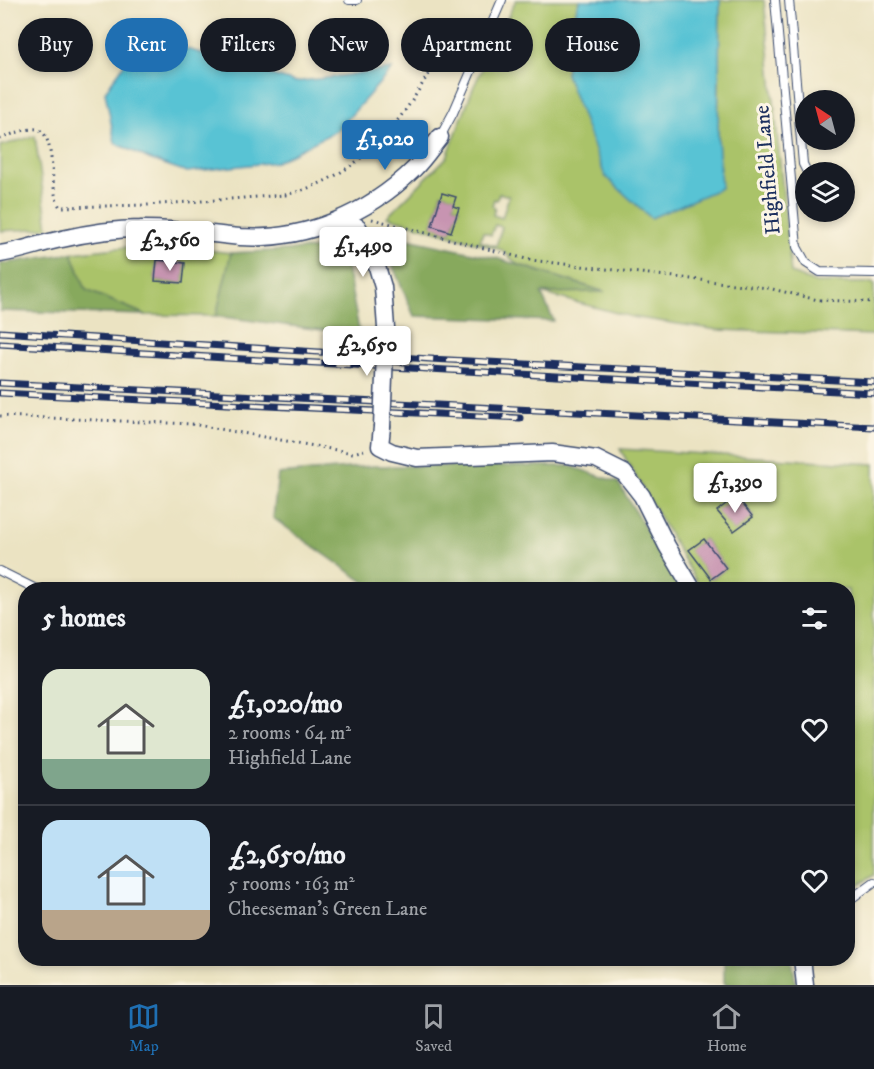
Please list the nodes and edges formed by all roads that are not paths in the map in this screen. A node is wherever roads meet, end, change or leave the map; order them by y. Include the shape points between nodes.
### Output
1 (349, 0) edge
2 (357, 0) edge
3 (502, 0) edge
4 (775, 0) edge
5 (789, 0) edge
6 (440, 137) joint
7 (803, 162) edge
8 (341, 220) junction
9 (0, 254) edge
10 (874, 273) edge
11 (0, 571) edge
12 (22, 582) edge
13 (688, 582) edge
14 (874, 882) edge
15 (855, 896) edge
16 (803, 966) edge
17 (805, 985) edge

1 - 2 lane
3 - 6 lane
4 - 10 lane, Highfield Lane via 797,247 806,263 820,272
5 - 7 lane
6 - 8 street via 415,168 382,196
8 - 9 street via 307,231 272,236 178,230 107,231
8 - 13 street, bridge via 358,227 383,287 386,328 380,446 417,458 552,453 596,459 624,473 642,496
11 - 12 lane
14 - 15 lane
16 - 17 street

